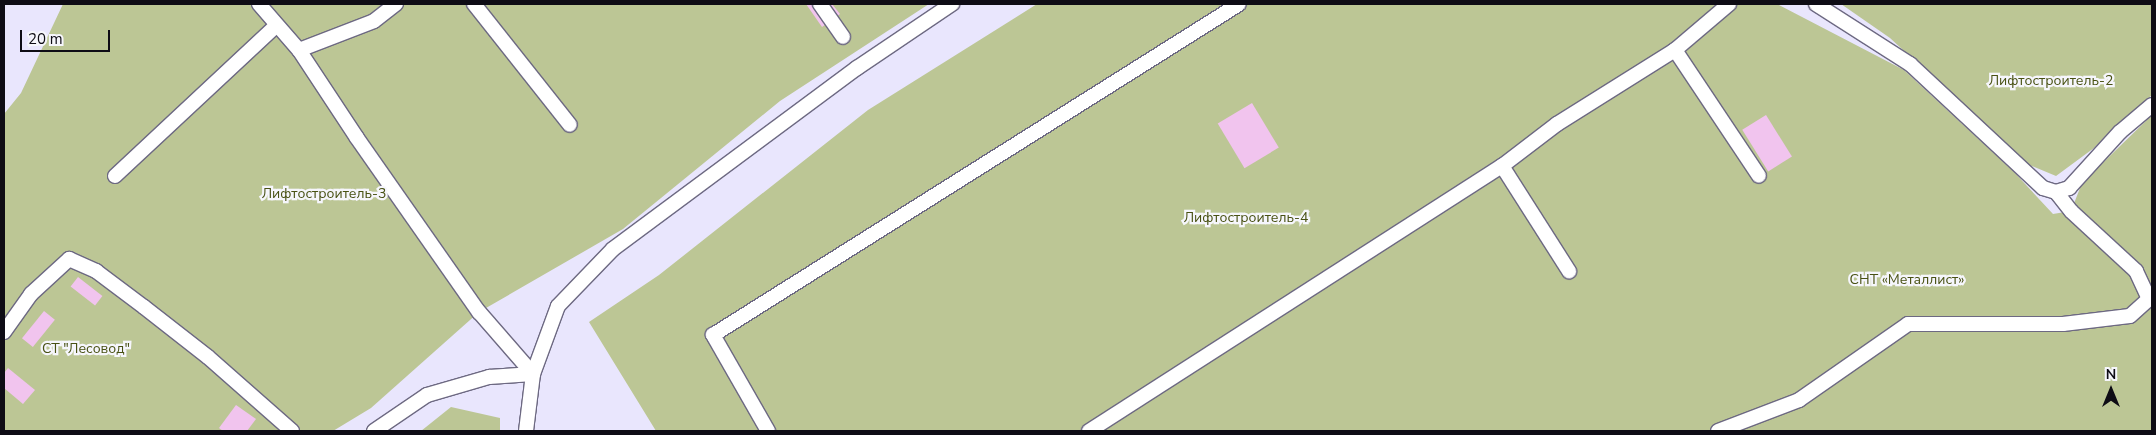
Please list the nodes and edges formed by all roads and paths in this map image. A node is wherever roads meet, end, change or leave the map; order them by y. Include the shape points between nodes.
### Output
1 (259, 4) edge
2 (396, 4) edge
3 (474, 4) edge
4 (820, 4) edge
5 (952, 4) edge
6 (1239, 4) edge
7 (1729, 4) edge
8 (1816, 4) edge
9 (276, 26) junction
10 (843, 37) dead end
11 (299, 50) junction
12 (1675, 50) junction
13 (2152, 104) edge
14 (570, 125) dead end
15 (1502, 166) junction
16 (115, 176) dead end
17 (1759, 176) dead end
18 (2056, 192) junction
19 (1569, 271) dead end
20 (4, 332) edge
21 (533, 374) junction
22 (292, 431) edge
23 (374, 431) edge
24 (526, 431) edge
25 (768, 431) edge
26 (1089, 431) edge
27 (1718, 431) edge

1 - 9 lane
2 - 11 lane via 374,21
3 - 14 lane
4 - 10 lane
5 - 21 lane via 858,68 613,249 558,306
6 - 25 lane via 713,335
7 - 12 lane
8 - 18 lane via 1910,64 2043,188
9 - 11 lane
9 - 16 lane
11 - 21 lane via 432,247 479,312
12 - 15 lane via 1557,124
12 - 17 lane
13 - 18 lane via 2120,132 2069,188
15 - 19 lane
15 - 26 lane
18 - 27 lane via 2071,211 2136,271 2149,299 2130,316 2062,324 1908,324 1799,400
20 - 22 lane via 31,294 69,259 96,271 151,313 208,357
21 - 23 lane via 489,377 427,395
21 - 24 lane

